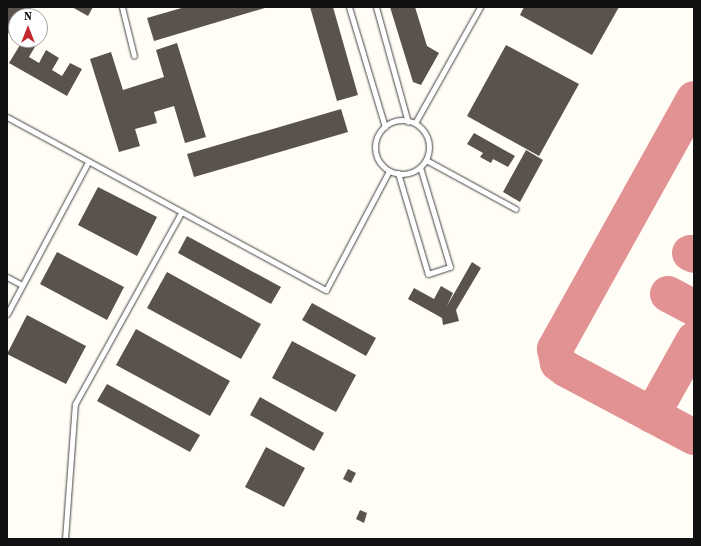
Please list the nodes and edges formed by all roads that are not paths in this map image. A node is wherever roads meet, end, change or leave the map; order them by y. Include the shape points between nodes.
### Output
1 (122, 7) edge
2 (349, 7) edge
3 (376, 7) edge
4 (480, 7) edge
5 (134, 56) dead end
6 (7, 117) edge
7 (408, 122) junction
8 (415, 123) junction
9 (385, 127) junction
10 (426, 160) junction
11 (88, 162) junction
12 (420, 167) junction
13 (389, 172) junction
14 (398, 173) junction
15 (516, 209) dead end
16 (181, 213) junction
17 (7, 277) edge
18 (22, 286) junction
19 (7, 314) edge
20 (66, 539) edge

1 - 5 lane
2 - 9 lane
3 - 7 lane
4 - 8 lane
6 - 11 lane
7 - 8 lane
7 - 9 lane via 401,120
8 - 10 lane via 425,133 429,146
9 - 13 lane via 378,135 374,148 379,162
10 - 12 lane
10 - 15 lane
11 - 16 lane
11 - 18 lane
12 - 14 lane via 403,174
12 - 14 lane via 450,267 428,274
13 - 14 lane
13 - 16 lane via 326,290
16 - 20 lane via 75,404
17 - 18 lane
18 - 19 lane

